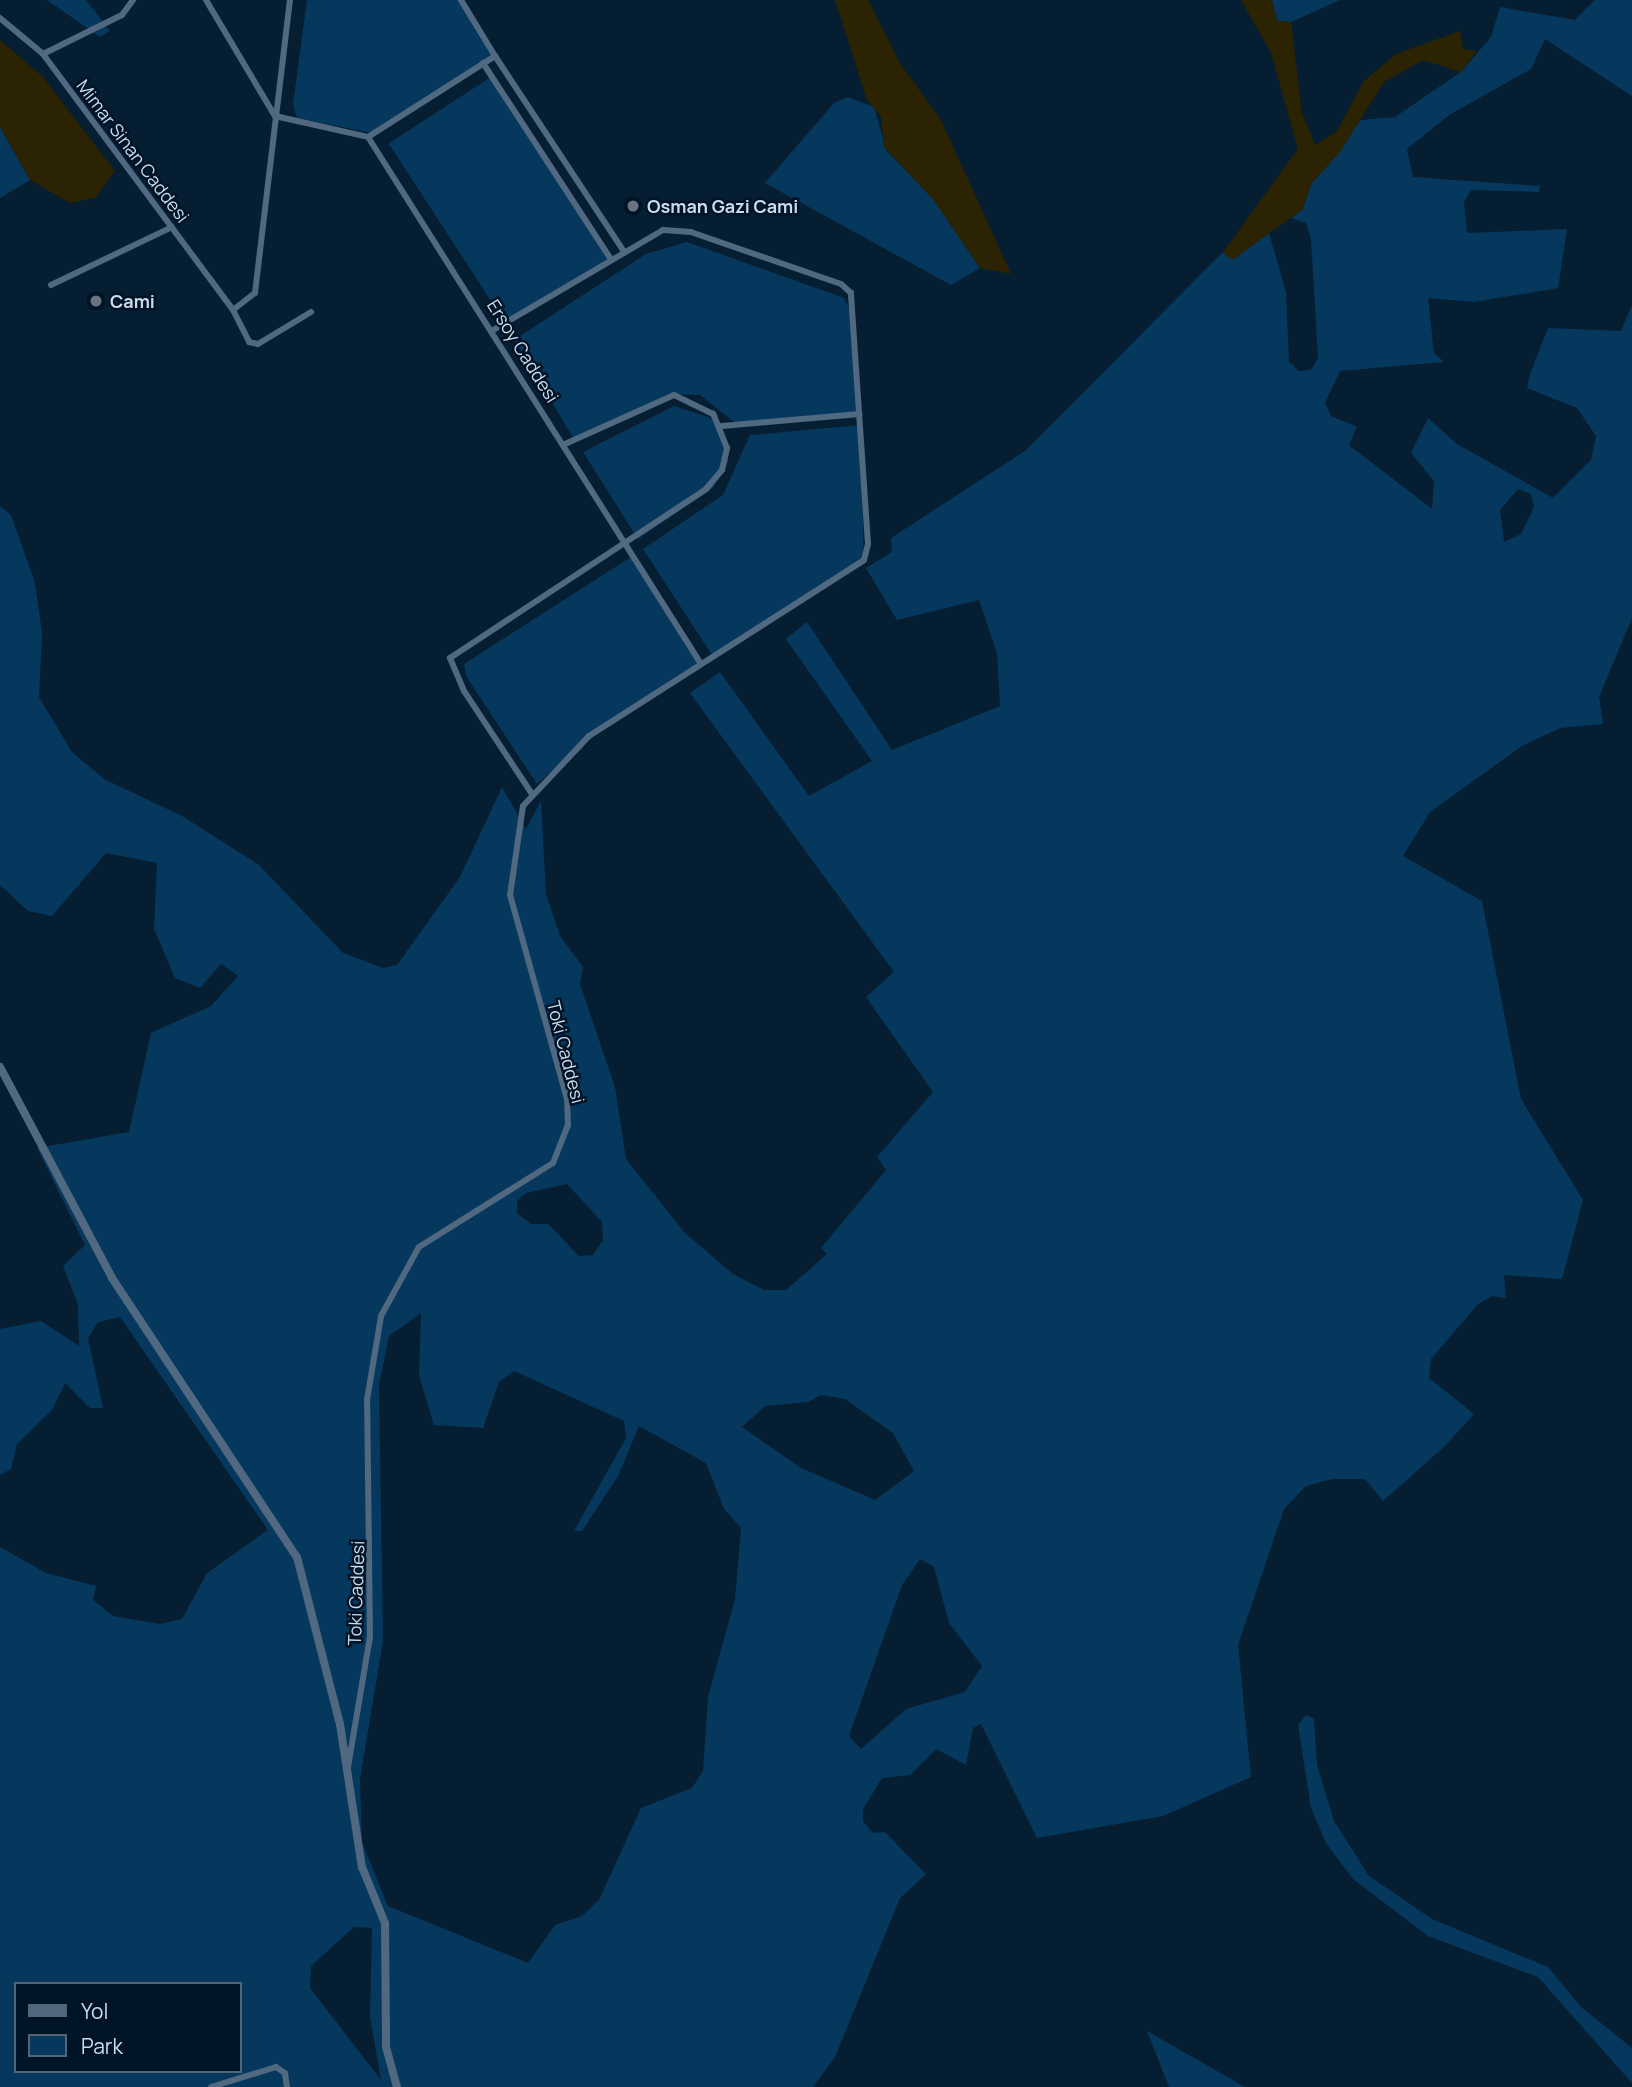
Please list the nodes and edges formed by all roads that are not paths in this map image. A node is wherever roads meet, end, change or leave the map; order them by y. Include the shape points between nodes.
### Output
1 (133, 0) edge
2 (205, 0) edge
3 (290, 0) edge
4 (461, 0) edge
5 (0, 18) edge
6 (43, 54) junction
7 (495, 56) junction
8 (483, 62) junction
9 (275, 116) junction
10 (368, 137) junction
11 (172, 227) junction
12 (624, 252) junction
13 (611, 259) junction
14 (51, 285) dead end
15 (233, 310) junction
16 (311, 312) dead end
17 (493, 330) junction
18 (859, 414) junction
19 (723, 426) junction
20 (565, 444) junction
21 (626, 542) junction
22 (701, 664) junction
23 (532, 793) junction
24 (0, 1067) edge
25 (348, 1767) junction
26 (211, 2087) edge
27 (287, 2087) edge
28 (397, 2087) edge

1 - 6 street via 122,15
2 - 9 street
3 - 9 street
4 - 7 street
5 - 6 street, Mimar Sinan Caddesi
6 - 11 street, Mimar Sinan Caddesi
7 - 8 street
7 - 12 street
8 - 10 street
8 - 13 street
9 - 10 street
9 - 15 street via 255,293
10 - 17 street, Ersoy Caddesi
11 - 14 street
11 - 15 street, Mimar Sinan Caddesi
12 - 13 street
12 - 18 street via 663,230 691,232 841,284 851,293
13 - 17 street
15 - 16 street, Mimar Sinan Caddesi via 255,344
17 - 20 street, Ersoy Caddesi
18 - 19 street
18 - 22 street, Toki Caddesi via 868,544 864,560
19 - 20 street via 693,399 668,395
19 - 21 street via 726,456 716,481
20 - 21 street, Ersoy Caddesi
21 - 22 street, Ersoy Caddesi
21 - 23 street via 450,658 464,691
22 - 23 street, Toki Caddesi via 589,736
23 - 25 street, Toki Caddesi via 514,838 510,895 566,1099 568,1125 553,1163 419,1247 381,1316 367,1400 370,1637
24 - 25 street via 119,1289 297,1557
25 - 28 street via 359,1854 385,1923 386,2047
26 - 27 street via 276,2067 285,2073

